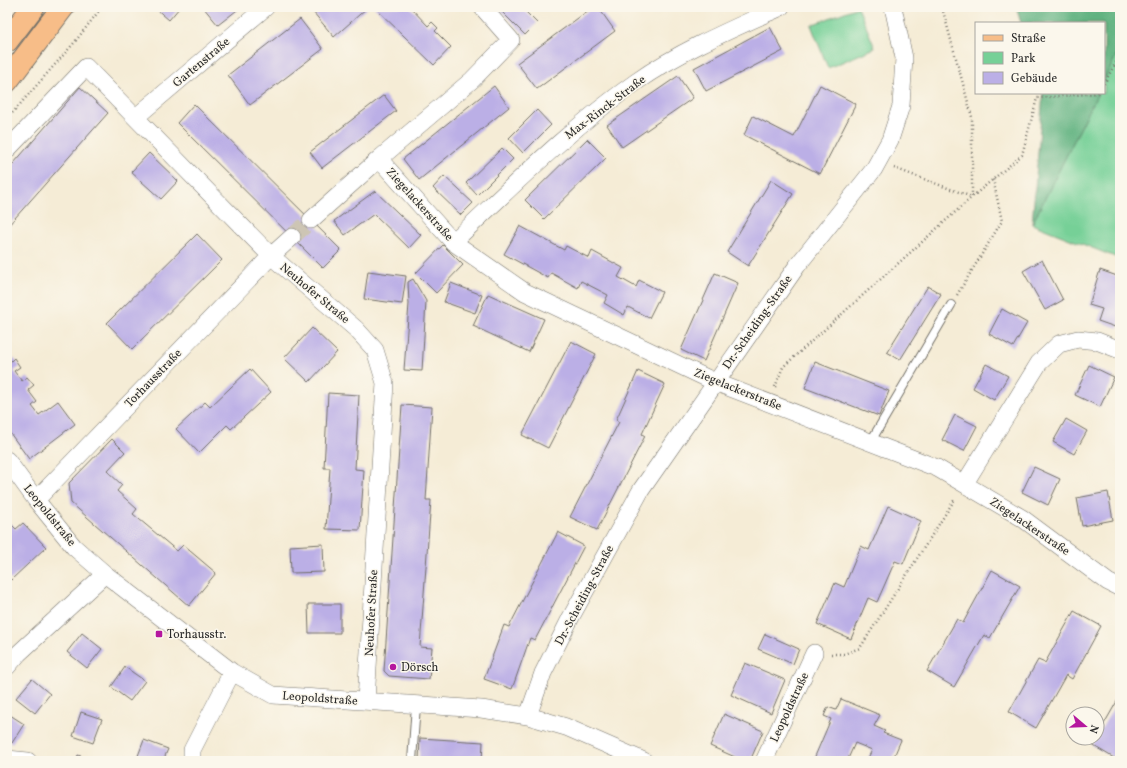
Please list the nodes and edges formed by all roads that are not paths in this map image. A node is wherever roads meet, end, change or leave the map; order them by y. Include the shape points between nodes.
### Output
1 (33, 7) edge
2 (63, 7) edge
3 (266, 7) edge
4 (482, 7) edge
5 (781, 7) edge
6 (893, 7) edge
7 (7, 41) edge
8 (7, 81) edge
9 (136, 117) junction
10 (7, 150) edge
11 (379, 159) junction
12 (311, 220) tunnel mouth
13 (292, 237) tunnel mouth
14 (453, 242) junction
15 (271, 256) junction
16 (951, 305) road end
17 (1120, 350) edge
18 (715, 382) junction
19 (871, 441) junction
20 (7, 460) edge
21 (965, 483) junction
22 (36, 500) junction
23 (105, 574) junction
24 (1120, 588) edge
25 (814, 653) road end
26 (7, 667) edge
27 (232, 672) junction
28 (366, 701) junction
29 (416, 705) junction
30 (528, 716) junction
31 (7, 759) edge
32 (28, 761) edge
33 (192, 761) edge
34 (412, 761) edge
35 (644, 761) edge
36 (764, 761) edge

1 - 7 main road
2 - 8 main road
3 - 9 street, Gartenstraße
4 - 11 street, Ziegelackerstraße via 511,40 472,80
5 - 14 street, Max-Rinck-Straße via 709,39 636,81 561,140
6 - 18 street, Dr.-Scheiding-Straße via 904,58 901,106 890,140 878,162 797,266
9 - 10 street, Neuhofer Straße via 86,67
9 - 15 street, Neuhofer Straße
11 - 12 street, Ziegelackerstraße
11 - 14 street, Ziegelackerstraße
13 - 15 street
14 - 18 street, Ziegelackerstraße via 525,292
15 - 22 street, Torhausstraße
15 - 28 street, Neuhofer Straße via 356,329 375,350 386,383
16 - 19 lane
17 - 21 street via 1097,341 1078,339 1059,344 1039,364
18 - 19 street, Ziegelackerstraße
18 - 30 street, Dr.-Scheiding-Straße via 641,490 543,673
19 - 21 street, Ziegelackerstraße
20 - 22 street, Leopoldstraße
21 - 24 street, Ziegelackerstraße via 1022,518 1108,582
22 - 23 street, Leopoldstraße via 74,547
23 - 26 street
23 - 27 street, Leopoldstraße
25 - 36 street, Leopoldstraße
27 - 28 street, Leopoldstraße via 273,695
27 - 33 street via 192,750
28 - 29 street, Leopoldstraße
29 - 30 street, Leopoldstraße via 481,709
29 - 34 lane
30 - 35 street, Leopoldstraße via 566,727
31 - 32 street

